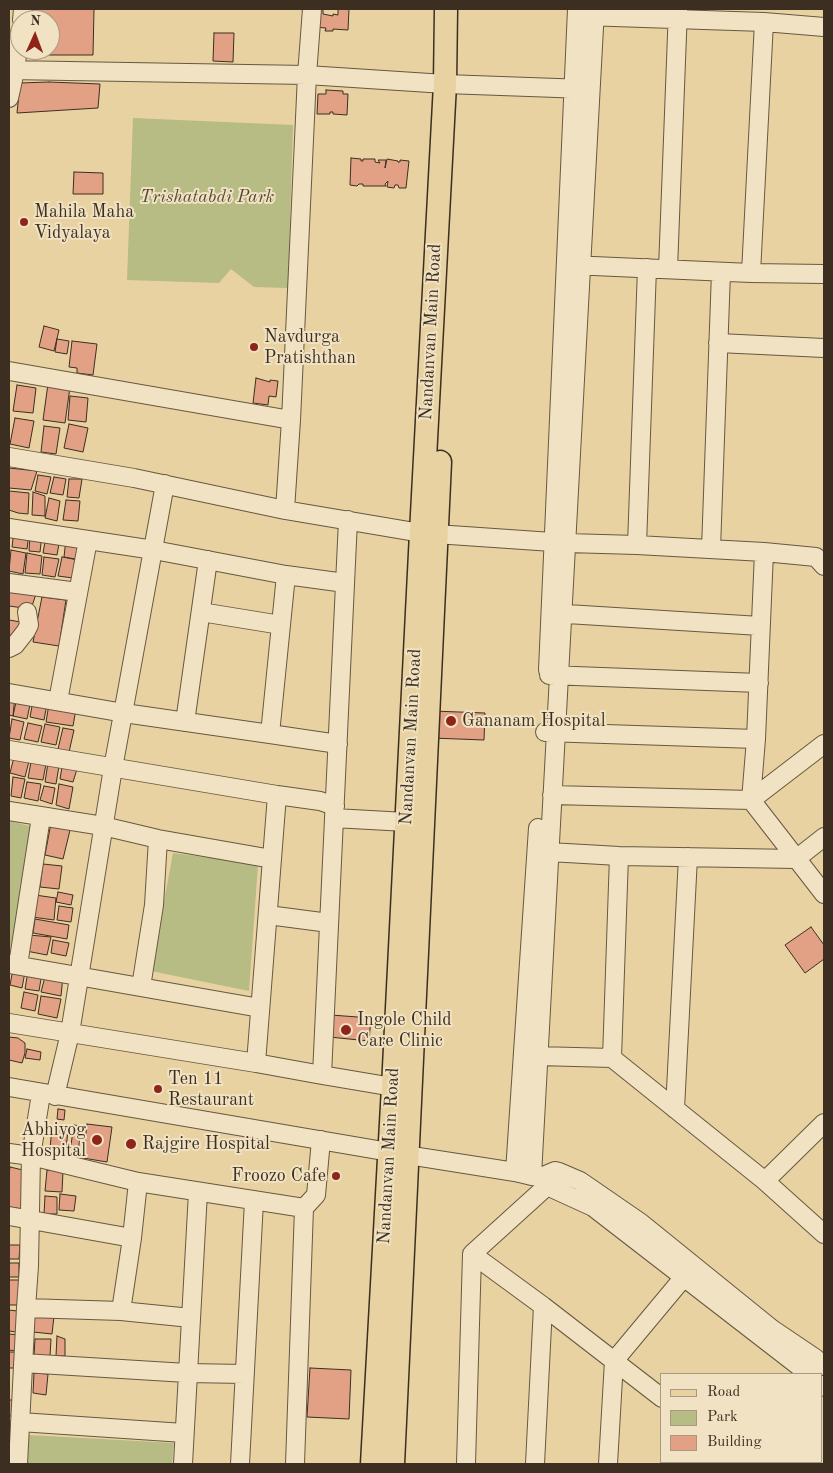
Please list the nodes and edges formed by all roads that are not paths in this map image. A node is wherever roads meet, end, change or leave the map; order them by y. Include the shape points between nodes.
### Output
1 (312, 9) edge
2 (446, 9) edge
3 (461, 9) edge
4 (577, 12) edge
5 (595, 13) edge
6 (678, 14) edge
7 (764, 22) junction
8 (824, 27) edge
9 (12, 71) edge
10 (307, 75) junction
11 (451, 84) junction
12 (573, 88) junction
13 (591, 89) junction
14 (9, 98) edge
15 (574, 265) junction
16 (647, 268) junction
17 (668, 270) junction
18 (721, 272) junction
19 (750, 273) junction
20 (824, 274) edge
21 (718, 344) junction
22 (824, 348) edge
23 (9, 371) edge
24 (291, 420) junction
25 (9, 457) edge
26 (165, 484) junction
27 (285, 510) junction
28 (348, 520) junction
29 (9, 528) edge
30 (429, 534) junction
31 (88, 540) junction
32 (561, 542) junction
33 (637, 545) junction
34 (154, 550) junction
35 (711, 550) junction
36 (764, 552) junction
37 (821, 558) edge
38 (208, 560) junction
39 (286, 575) junction
40 (9, 583) edge
41 (346, 583) junction
42 (78, 592) junction
43 (27, 612) dead end
44 (201, 612) junction
45 (557, 613) junction
46 (281, 625) junction
47 (760, 626) junction
48 (9, 648) edge
49 (554, 675) junction
50 (759, 683) junction
51 (9, 693) edge
52 (58, 702) junction
53 (124, 713) junction
54 (185, 722) junction
55 (551, 732) junction
56 (270, 734) junction
57 (756, 739) junction
58 (338, 744) junction
59 (824, 744) edge
60 (9, 750) edge
61 (113, 768) junction
62 (276, 795) junction
63 (552, 795) junction
64 (750, 800) junction
65 (9, 811) edge
66 (335, 812) junction
67 (41, 817) junction
68 (406, 822) junction
69 (103, 826) junction
70 (824, 837) edge
71 (158, 839) junction
72 (549, 852) junction
73 (619, 856) junction
74 (688, 857) junction
75 (272, 859) junction
76 (796, 860) junction
77 (824, 894) edge
78 (268, 915) junction
79 (329, 922) junction
80 (13, 965) edge
81 (79, 977) junction
82 (141, 988) junction
83 (260, 1008) junction
84 (9, 1023) edge
85 (70, 1033) junction
86 (538, 1056) junction
87 (612, 1058) junction
88 (256, 1063) junction
89 (322, 1076) junction
90 (9, 1087) edge
91 (402, 1088) junction
92 (48, 1095) junction
93 (675, 1109) junction
94 (824, 1123) edge
95 (321, 1140) junction
96 (9, 1153) edge
97 (398, 1153) junction
98 (31, 1156) junction
99 (515, 1172) junction
100 (540, 1180) junction
101 (138, 1182) junction
102 (765, 1182) junction
103 (198, 1192) junction
104 (254, 1200) junction
105 (304, 1208) junction
106 (9, 1216) edge
107 (31, 1219) junction
108 (824, 1234) edge
109 (132, 1238) junction
110 (472, 1254) junction
111 (684, 1277) junction
112 (543, 1306) junction
113 (26, 1308) junction
114 (121, 1311) junction
115 (191, 1318) junction
116 (614, 1361) junction
117 (23, 1363) junction
118 (815, 1363) edge
119 (188, 1373) junction
120 (245, 1374) junction
121 (660, 1396) edge
122 (20, 1422) junction
123 (184, 1433) junction
124 (18, 1464) edge
125 (183, 1464) edge
126 (240, 1464) edge
127 (295, 1464) edge
128 (372, 1464) edge
129 (393, 1464) edge
130 (466, 1464) edge
131 (535, 1464) edge
132 (608, 1464) edge

1 - 10 street
2 - 11 main road, Nandanvan Main Road
3 - 11 main road
4 - 5 street
4 - 12 street
5 - 6 street
5 - 13 street
6 - 7 street
6 - 17 street
7 - 8 street
7 - 19 street
9 - 10 street
9 - 14 street
10 - 11 street
10 - 24 street
11 - 12 street
11 - 30 main road, Nandanvan Main Road
12 - 13 street
12 - 15 street
13 - 15 street
15 - 16 street
15 - 32 street
16 - 17 street
16 - 33 street
17 - 18 street
18 - 19 street
18 - 21 street
19 - 20 street
21 - 22 street
21 - 35 street
23 - 24 street
24 - 27 street
25 - 26 street
26 - 27 street
26 - 34 street
27 - 28 street
28 - 30 street
28 - 41 street
29 - 31 street
30 - 32 street
30 - 68 main road, Nandanvan Main Road
30 - 91 main road
31 - 34 street
31 - 42 street
32 - 33 street
32 - 45 street
33 - 35 street
34 - 38 street
34 - 53 street
35 - 36 street
36 - 37 street
36 - 47 street
38 - 39 street
38 - 44 street
39 - 41 street
39 - 46 street
40 - 42 street
41 - 58 street
42 - 52 street
43 - 48 street via 29,625 26,631
44 - 46 street
44 - 54 street
45 - 47 street
45 - 49 street
46 - 56 street
47 - 50 street
49 - 50 street
49 - 55 street
50 - 57 street
51 - 52 street
52 - 53 street
53 - 54 street
53 - 61 street
54 - 56 street
55 - 57 street
55 - 63 street
55 - 99 street
56 - 58 street
57 - 64 street
58 - 66 street
59 - 64 street
60 - 61 street
61 - 62 street
61 - 69 street
62 - 66 street via 320,801
62 - 75 street
63 - 64 street
63 - 72 street
64 - 76 street
65 - 67 street
66 - 68 street
66 - 79 street
67 - 69 street
67 - 80 street
68 - 91 main road, Nandanvan Main Road
69 - 71 street
69 - 81 street
70 - 76 street
71 - 75 street
71 - 82 street via 154,905
72 - 73 street
72 - 86 street
73 - 74 street
73 - 87 street
74 - 76 street
74 - 93 street
75 - 78 street
76 - 77 street
78 - 79 street
78 - 83 street
79 - 89 street
80 - 81 street
81 - 82 street
81 - 85 street
82 - 83 street
83 - 88 street
84 - 85 street
85 - 88 street
85 - 92 street
86 - 87 street
86 - 100 street
87 - 93 street
88 - 89 street
89 - 91 street
90 - 92 street
91 - 97 main road, Nandanvan Main Road
92 - 95 street
92 - 98 street
93 - 102 street
94 - 102 street
95 - 97 street
95 - 105 street via 316,1195
96 - 98 street
97 - 99 street
97 - 128 main road, Nandanvan Main Road
97 - 129 main road
98 - 101 street
98 - 107 street
99 - 100 street
100 - 110 street
100 - 111 street via 593,1207
100 - 118 street via 555,1171 594,1190 641,1223
101 - 103 street
101 - 109 street
102 - 108 street
103 - 104 street
103 - 115 street
104 - 105 street
104 - 120 street
105 - 127 street
106 - 107 street
107 - 109 street
107 - 113 street
109 - 114 street
110 - 112 street
110 - 130 street
111 - 116 street
111 - 118 street
112 - 116 street
112 - 131 street
113 - 114 street
113 - 117 street
114 - 115 street
115 - 119 street
116 - 121 street
116 - 132 street
117 - 119 street
117 - 122 street
119 - 120 street
119 - 123 street
120 - 126 street
122 - 123 street
122 - 124 street
123 - 125 street

